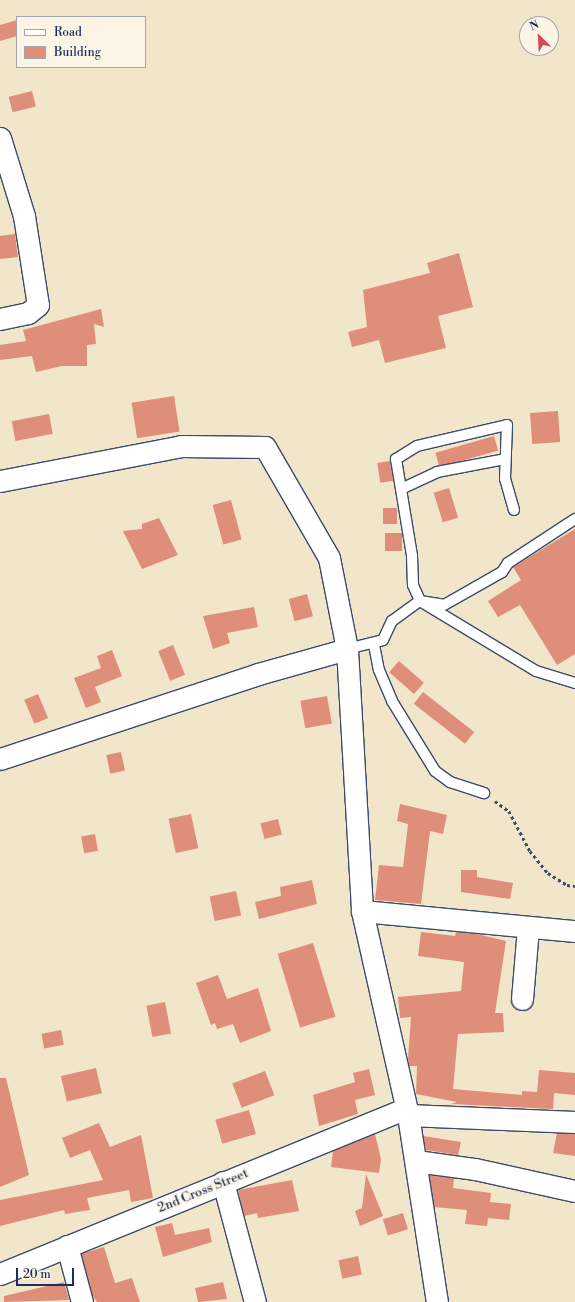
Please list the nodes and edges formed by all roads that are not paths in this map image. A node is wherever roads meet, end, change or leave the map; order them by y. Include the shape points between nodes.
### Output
1 (0, 138) edge
2 (0, 318) edge
3 (505, 459) junction
4 (0, 481) edge
5 (401, 489) junction
6 (514, 510) dead end
7 (575, 518) edge
8 (420, 602) junction
9 (374, 645) junction
10 (347, 649) junction
11 (575, 684) edge
12 (0, 759) edge
13 (484, 793) road end
14 (362, 911) junction
15 (528, 927) junction
16 (575, 931) edge
17 (522, 999) dead end
18 (407, 1111) junction
19 (575, 1122) edge
20 (416, 1161) junction
21 (223, 1182) junction
22 (575, 1191) edge
23 (67, 1246) junction
24 (0, 1274) edge
25 (82, 1302) edge
26 (255, 1302) edge
27 (437, 1302) edge

1 - 2 street via 24,216 38,305 28,313
3 - 5 lane via 437,472
3 - 5 lane via 506,425 417,446 396,459
3 - 6 lane via 505,479
4 - 10 street via 181,446 265,447 329,558
5 - 8 lane via 412,556 413,585
7 - 8 lane via 508,563 502,572 444,605
8 - 9 lane via 392,621 383,640
8 - 11 lane via 536,671
9 - 10 lane
9 - 13 lane via 379,670 392,701 435,771 450,782
10 - 12 street via 258,674
10 - 14 street
14 - 15 street
14 - 18 street
15 - 16 street
15 - 17 street
18 - 19 street
18 - 20 street
18 - 21 street, 2nd Cross Street
20 - 22 street via 475,1169
20 - 27 street
21 - 23 street, 2nd Cross Street
21 - 26 street
23 - 24 street, 2nd Cross Street
23 - 25 street

